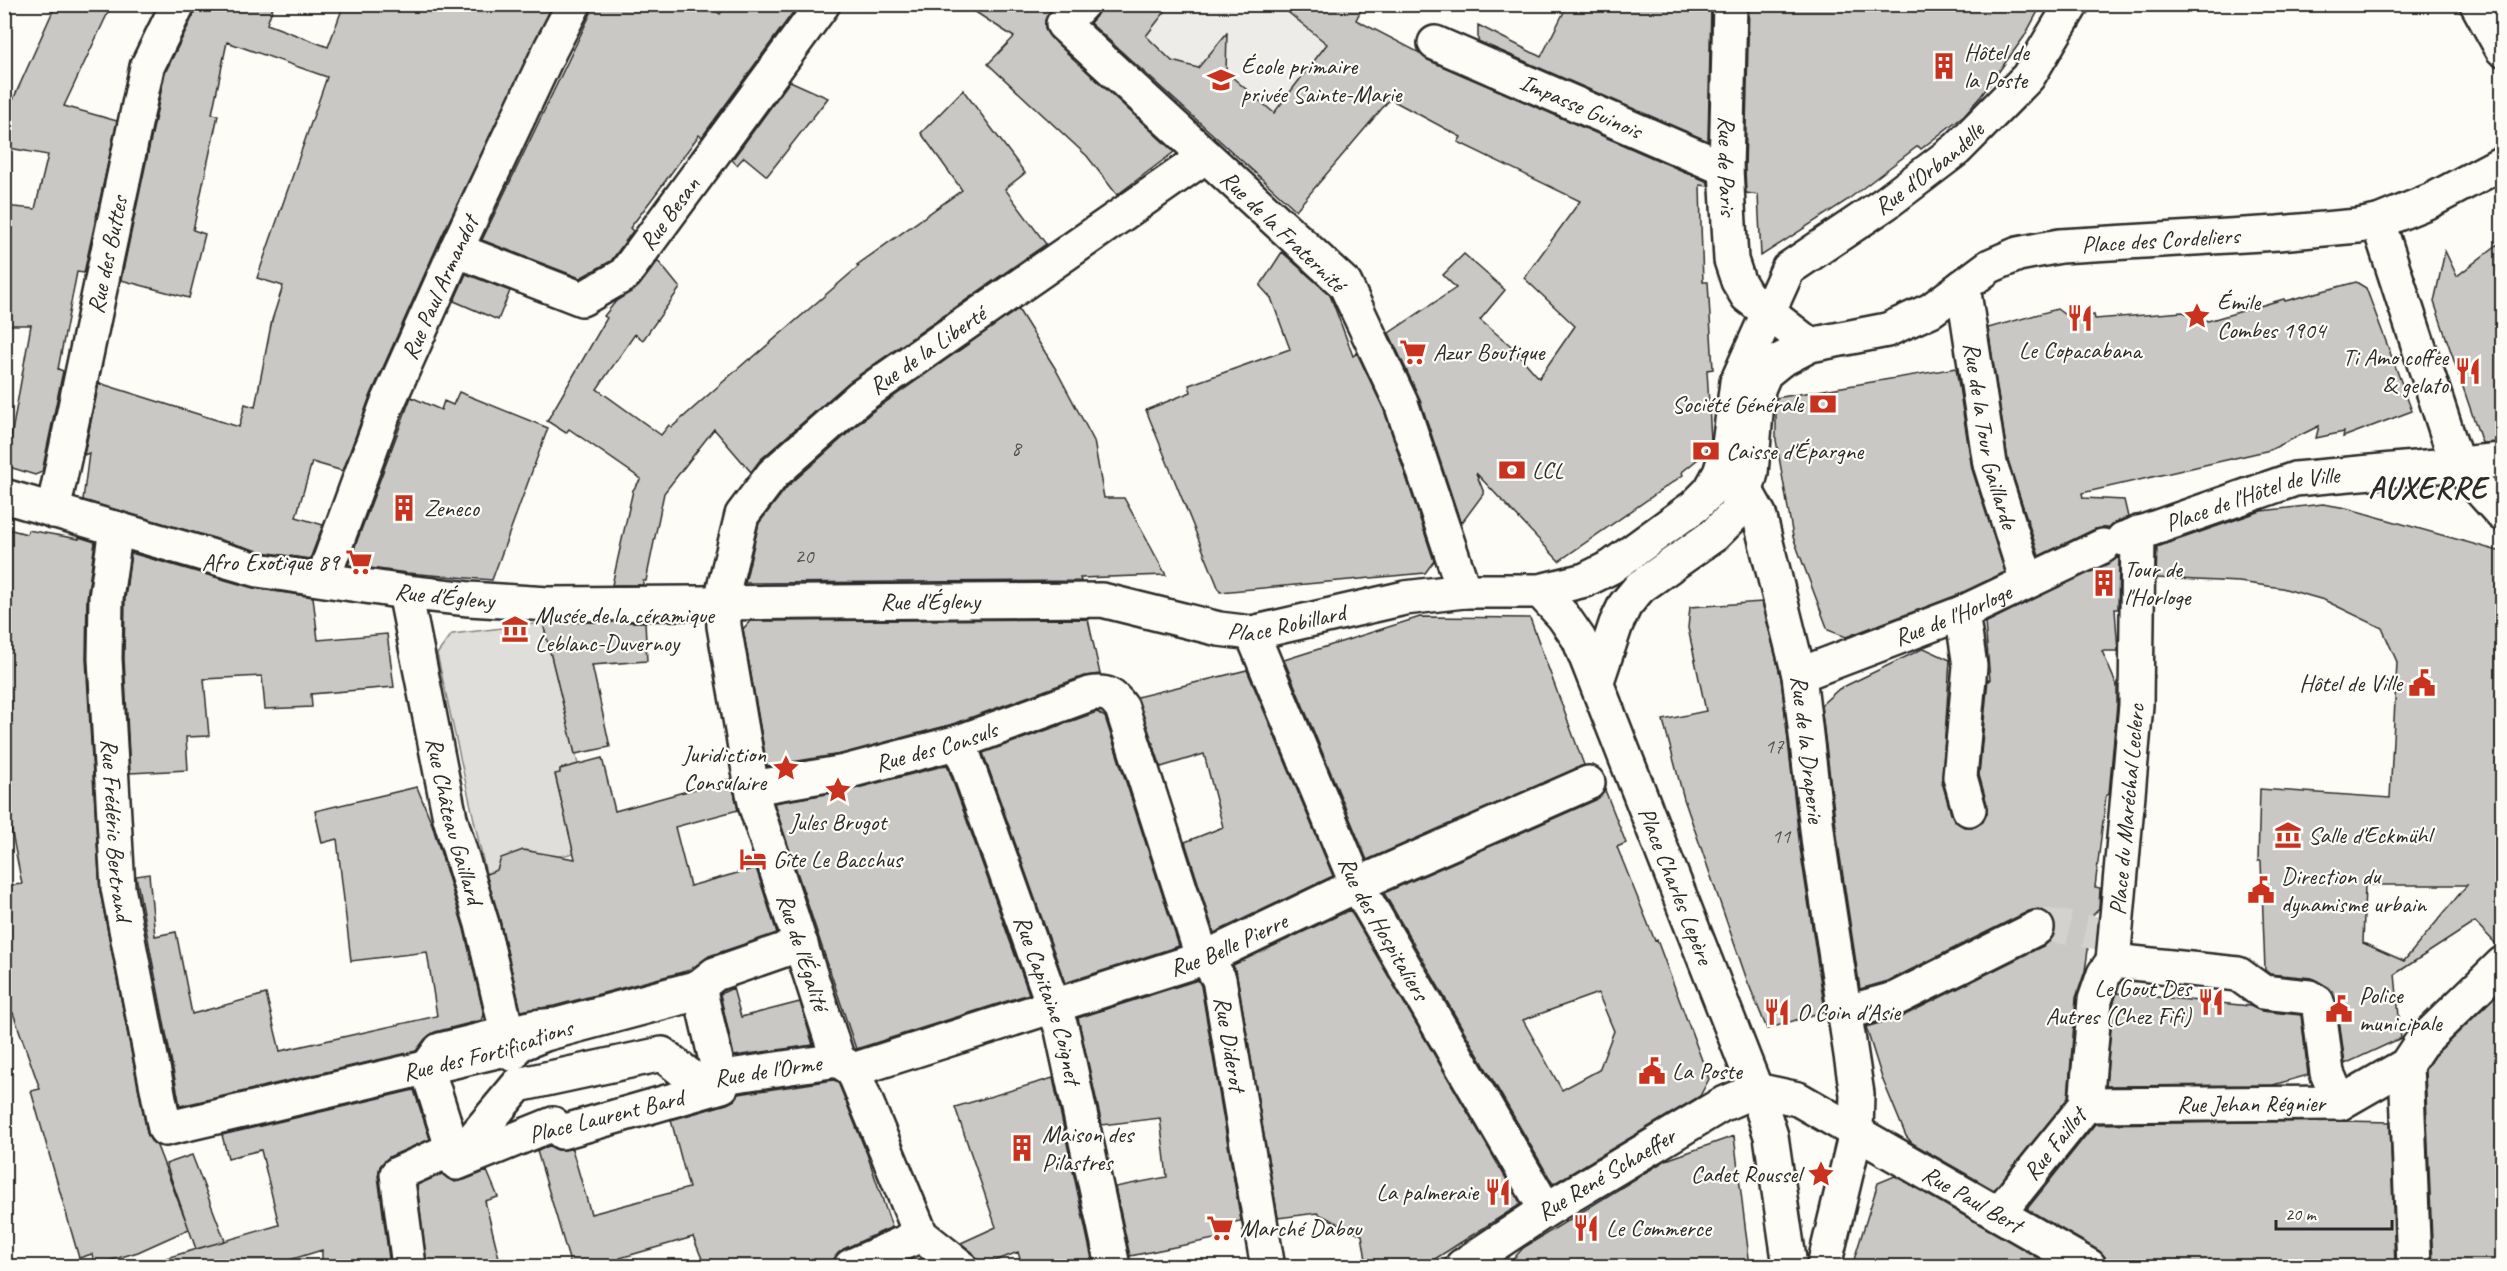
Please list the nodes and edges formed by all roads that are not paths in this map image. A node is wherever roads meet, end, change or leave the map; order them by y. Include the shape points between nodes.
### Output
1 (178, 4) edge
2 (574, 4) edge
3 (823, 4) edge
4 (1730, 4) edge
5 (2072, 4) edge
6 (2477, 4) edge
7 (1072, 14) edge
8 (1435, 43) dead end
9 (2502, 49) edge
10 (1206, 156) junction
11 (2502, 163) edge
12 (1726, 169) junction
13 (2378, 222) junction
14 (456, 250) junction
15 (1797, 263) junction
16 (1964, 286) junction
17 (1768, 313) junction
18 (1819, 343) junction
19 (2502, 460) edge
20 (2457, 464) junction
21 (1746, 491) junction
22 (4, 496) edge
23 (53, 511) junction
24 (2502, 514) edge
25 (116, 528) junction
26 (2121, 539) junction
27 (323, 579) junction
28 (2026, 581) junction
29 (1464, 591) junction
30 (1540, 591) junction
31 (405, 592) junction
32 (1112, 601) joint
33 (723, 602) junction
34 (1962, 613) junction
35 (1252, 633) junction
36 (1799, 675) junction
37 (1597, 681) junction
38 (1115, 698) joint
39 (958, 742) junction
40 (1588, 783) dead end
41 (752, 788) junction
42 (1969, 809) dead end
43 (1357, 885) junction
44 (2037, 928) tunnel mouth
45 (801, 944) junction
46 (1207, 957) junction
47 (2114, 961) junction
48 (2502, 964) edge
49 (699, 987) junction
50 (1054, 1006) junction
51 (1844, 1013) junction
52 (509, 1041) junction
53 (846, 1065) junction
54 (2406, 1065) junction
55 (427, 1068) junction
56 (708, 1079) junction
57 (518, 1086) junction
58 (1756, 1090) junction
59 (2340, 1103) junction
60 (2086, 1105) junction
61 (165, 1129) joint
62 (1856, 1132) junction
63 (462, 1144) junction
64 (1546, 1210) junction
65 (1998, 1214) junction
66 (921, 1235) junction
67 (1261, 1265) edge
68 (409, 1266) edge
69 (851, 1266) edge
70 (960, 1266) edge
71 (1113, 1266) edge
72 (1462, 1266) edge
73 (1790, 1266) edge
74 (1824, 1266) edge
75 (2089, 1266) edge
76 (2414, 1266) edge

1 - 23 street, Rue des Buttes via 147,67
2 - 14 street, Rue Paul Armandot
3 - 14 street, Rue Besan via 624,275 582,299
4 - 12 street, Rue de Paris
5 - 15 street, Rue d'Orbandelle via 2028,77 1957,149
6 - 9 street
7 - 10 street, Rue de la Fraternité
8 - 12 street, Impasse Guinois
10 - 29 street, Rue de la Fraternité via 1345,284 1401,403
10 - 33 street, Rue de la Liberté via 860,397 773,474 742,515
11 - 13 street, Place des Cordeliers via 2432,200
12 - 17 street, Rue de Paris via 1731,260 1747,296
13 - 16 street, Place des Cordeliers via 2278,233 2060,246 2018,254 1990,266
13 - 20 street
14 - 27 street, Rue Paul Armandot via 386,406
15 - 17 street, Rue d'Orbandelle via 1788,269
15 - 18 street via 1797,301
16 - 18 street, Place des Cordeliers via 1931,310 1887,330
16 - 28 street, Rue de la Tour Gaillarde via 1990,464
17 - 18 street, Rue de Paris
17 - 30 street via 1737,382 1727,453 1710,491 1611,567 1585,580
18 - 21 street via 1781,360 1765,373 1758,389 1754,450
19 - 20 street
20 - 24 street
20 - 26 street, Place de l'Hôtel de Ville via 2295,479
21 - 36 street, Rue de la Draperie via 1759,514
21 - 37 street via 1734,515 1714,535 1640,587 1625,605
22 - 23 street, Rue d'Égleny
23 - 25 street, Rue d'Égleny
25 - 27 street, Rue d'Égleny via 258,570
25 - 61 street, Rue Frédéric Bertrand via 106,598 105,659 118,888
26 - 28 street, Rue de l'Horloge
26 - 47 street, Place du Maréchal Leclerc via 2136,705
27 - 31 street, Rue d'Égleny
28 - 34 street, Rue de l'Horloge
29 - 30 street
29 - 35 street, Place Robillard via 1405,598
30 - 37 street, Place Charles Lepère via 1573,628
31 - 33 street, Rue d'Égleny via 548,604
31 - 52 street, Rue Château Gaillard via 450,818 482,924
32 - 33 street, Rue d'Égleny
32 - 35 street, Place Robillard via 1219,629
33 - 41 street, Rue de l'Égalité
34 - 36 street, Rue de l'Horloge
34 - 42 street via 1970,666 1960,777
35 - 43 street, Rue des Hospitaliers
36 - 51 street, Rue de la Draperie
37 - 58 street, Place Charles Lepère
38 - 39 street, Rue des Consuls via 1100,692 1090,694
38 - 46 street, Rue Diderot via 1122,708 1198,944
39 - 41 street, Rue des Consuls via 845,772
39 - 50 street, Rue Capitaine Coignet
40 - 43 street, Rue Belle Pierre
41 - 45 street, Rue de l'Égalité
43 - 46 street, Rue Belle Pierre
43 - 64 street, Rue des Hospitaliers
44 - 51 street via 1895,999
45 - 49 street, Rue des Fortifications via 716,974
45 - 53 street, Rue de l'Égalité
46 - 50 street, Rue Belle Pierre
46 - 67 street, Rue Diderot via 1219,979
47 - 59 street via 2238,974 2263,992 2309,997 2317,1002 2327,1073
47 - 60 street, Rue Faillot via 2104,974 2095,1000
48 - 54 street via 2420,1044
49 - 52 street, Rue des Fortifications via 687,996
49 - 56 street
50 - 53 street, Rue Belle Pierre
50 - 71 street, Rue Capitaine Coignet
51 - 62 street, Rue de la Draperie via 1857,1094
52 - 55 street, Rue des Fortifications
52 - 57 street
53 - 56 street, Rue de l'Orme
53 - 66 street, Rue de l'Égalité
54 - 59 street, Rue Jehan Régnier
54 - 76 street
55 - 61 street, Rue des Fortifications
55 - 63 street
56 - 57 street, Place Laurent Bard via 662,1054
56 - 63 street, Place Laurent Bard via 722,1086 562,1132 553,1124 457,1163
57 - 63 street, Place Laurent Bard
58 - 62 street, Rue Paul Bert via 1798,1099
58 - 64 street, Rue René Schaeffer via 1721,1105
58 - 73 street, Place Charles Lepère via 1771,1136
59 - 60 street, Rue Jehan Régnier
60 - 65 street, Rue Faillot
62 - 65 street, Rue Paul Bert
62 - 74 street, Rue de la Draperie
63 - 68 street via 397,1174
64 - 72 street, Rue René Schaeffer
65 - 75 street, Rue Paul Bert
66 - 69 street
66 - 70 street, Rue de l'Égalité

